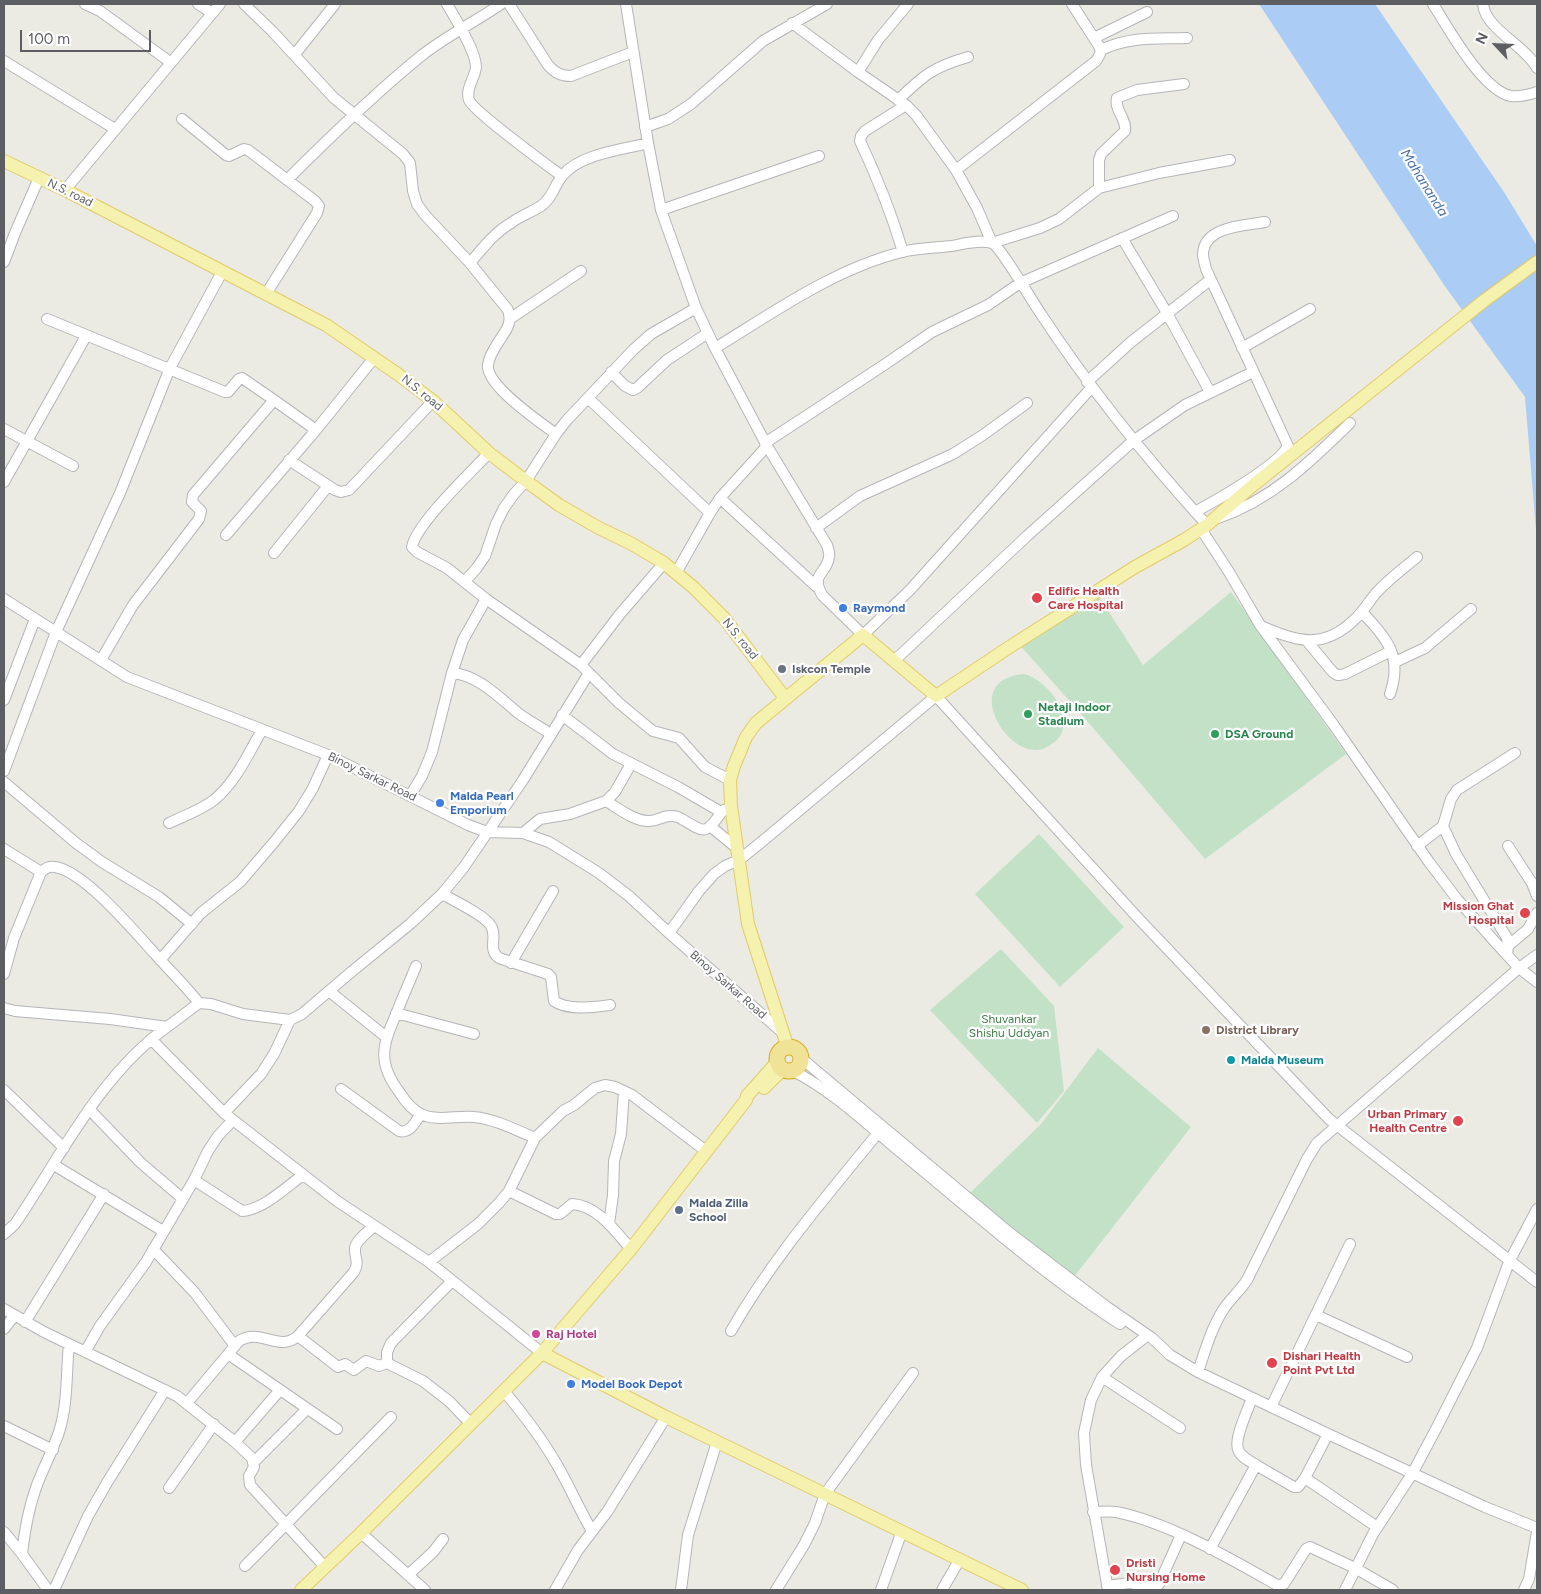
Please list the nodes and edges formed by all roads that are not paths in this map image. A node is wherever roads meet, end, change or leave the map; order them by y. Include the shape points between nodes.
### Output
1 (85, 4) edge
2 (198, 4) edge
3 (220, 4) edge
4 (244, 4) edge
5 (335, 4) edge
6 (447, 4) edge
7 (501, 4) edge
8 (510, 4) edge
9 (626, 4) edge
10 (826, 4) edge
11 (908, 4) edge
12 (1072, 4) edge
13 (1433, 4) edge
14 (1483, 4) edge
15 (1147, 12) dead end
16 (212, 14) junction
17 (792, 23) junction
18 (462, 29) junction
19 (1094, 38) junction
20 (1187, 38) dead end
21 (1101, 50) junction
22 (633, 52) junction
23 (294, 54) junction
24 (968, 57) dead end
25 (4, 60) edge
26 (170, 62) junction
27 (1537, 68) edge
28 (858, 72) junction
29 (1184, 84) dead end
30 (1537, 92) edge
31 (902, 103) junction
32 (354, 114) junction
33 (182, 119) dead end
34 (645, 127) junction
35 (115, 129) junction
36 (648, 143) junction
37 (819, 156) dead end
38 (4, 160) edge
39 (1230, 160) dead end
40 (956, 170) junction
41 (562, 176) junction
42 (39, 178) junction
43 (287, 180) junction
44 (1099, 188) junction
45 (65, 190) junction
46 (661, 210) junction
47 (1173, 216) dead end
48 (1265, 222) dead end
49 (1122, 238) junction
50 (992, 243) junction
51 (903, 252) junction
52 (4, 262) edge
53 (1537, 262) edge
54 (470, 263) junction
55 (581, 271) dead end
56 (222, 272) junction
57 (1210, 280) junction
58 (1020, 283) junction
59 (266, 294) junction
60 (696, 308) junction
61 (1310, 309) dead end
62 (1167, 313) junction
63 (511, 318) junction
64 (47, 319) dead end
65 (708, 333) junction
66 (86, 336) junction
67 (714, 348) junction
68 (1242, 348) junction
69 (374, 358) junction
70 (170, 368) junction
71 (612, 372) junction
72 (1253, 372) junction
73 (1089, 384) junction
74 (1210, 392) junction
75 (588, 398) junction
76 (274, 400) junction
77 (433, 401) junction
78 (1027, 404) dead end
79 (1350, 423) dead end
80 (4, 429) edge
81 (316, 430) junction
82 (556, 434) junction
83 (1133, 441) junction
84 (27, 442) junction
85 (766, 444) junction
86 (489, 453) junction
87 (289, 460) junction
88 (73, 466) dead end
89 (526, 481) junction
90 (4, 482) edge
91 (328, 486) junction
92 (720, 498) junction
93 (1196, 512) junction
94 (710, 513) junction
95 (1207, 524) junction
96 (816, 528) junction
97 (226, 536) dead end
98 (274, 553) dead end
99 (1417, 557) dead end
100 (664, 563) junction
101 (676, 573) junction
102 (465, 581) junction
103 (817, 586) junction
104 (4, 599) edge
105 (486, 599) junction
106 (1471, 609) dead end
107 (1362, 612) junction
108 (35, 619) junction
109 (1260, 625) junction
110 (56, 632) junction
111 (863, 636) junction
112 (1306, 641) junction
113 (1391, 651) junction
114 (101, 660) junction
115 (894, 661) junction
116 (1395, 662) junction
117 (581, 665) junction
118 (452, 673) junction
119 (589, 673) junction
120 (1390, 694) dead end
121 (936, 696) junction
122 (785, 698) junction
123 (4, 700) edge
124 (562, 715) junction
125 (262, 730) junction
126 (551, 734) junction
127 (1515, 753) dead end
128 (328, 755) junction
129 (631, 764) junction
130 (4, 771) edge
131 (730, 780) junction
132 (4, 782) edge
133 (410, 796) junction
134 (606, 801) junction
135 (726, 809) junction
136 (169, 823) dead end
137 (710, 826) junction
138 (1443, 826) junction
139 (487, 832) junction
140 (523, 833) junction
141 (1417, 846) junction
142 (1508, 846) dead end
143 (4, 849) edge
144 (738, 854) junction
145 (41, 872) junction
146 (553, 891) dead end
147 (442, 894) junction
148 (1537, 896) edge
149 (1537, 913) edge
150 (192, 924) junction
151 (669, 933) junction
152 (1508, 951) junction
153 (1537, 955) edge
154 (160, 960) junction
155 (511, 964) junction
156 (416, 966) dead end
157 (1519, 968) junction
158 (4, 974) edge
159 (1537, 982) edge
160 (329, 990) junction
161 (199, 1003) junction
162 (610, 1005) dead end
163 (4, 1008) edge
164 (396, 1013) junction
165 (290, 1020) junction
166 (167, 1027) junction
167 (474, 1034) dead end
168 (386, 1037) junction
169 (151, 1039) junction
170 (789, 1053) junction
171 (341, 1089) dead end
172 (4, 1090) edge
173 (624, 1091) junction
174 (89, 1109) junction
175 (224, 1113) junction
176 (421, 1114) junction
177 (233, 1120) junction
178 (1338, 1126) junction
179 (878, 1134) junction
180 (535, 1138) junction
181 (64, 1148) junction
182 (706, 1151) junction
183 (54, 1165) junction
184 (303, 1175) junction
185 (194, 1180) junction
186 (509, 1191) junction
187 (104, 1194) junction
188 (183, 1199) junction
189 (1537, 1209) edge
190 (609, 1224) junction
191 (374, 1226) junction
192 (162, 1231) junction
193 (4, 1234) edge
194 (1350, 1244) dead end
195 (152, 1249) junction
196 (631, 1249) junction
197 (429, 1262) junction
198 (1509, 1262) junction
199 (452, 1281) junction
200 (1537, 1282) edge
201 (4, 1309) edge
202 (1316, 1315) junction
203 (14, 1316) junction
204 (25, 1322) junction
205 (4, 1329) edge
206 (731, 1331) dead end
207 (298, 1336) junction
208 (1144, 1338) junction
209 (1156, 1343) junction
210 (69, 1344) junction
211 (231, 1350) junction
212 (85, 1352) junction
213 (542, 1353) junction
214 (1407, 1357) dead end
215 (388, 1363) junction
216 (1198, 1372) junction
217 (912, 1373) dead end
218 (1102, 1377) junction
219 (165, 1390) junction
220 (280, 1390) junction
221 (504, 1391) junction
222 (1252, 1398) junction
223 (186, 1402) junction
224 (1271, 1407) junction
225 (307, 1409) junction
226 (391, 1417) dead end
227 (666, 1417) junction
228 (470, 1423) junction
229 (214, 1424) junction
230 (4, 1426) edge
231 (1180, 1428) dead end
232 (337, 1429) dead end
233 (1328, 1434) junction
234 (235, 1442) junction
235 (717, 1442) junction
236 (53, 1450) junction
237 (254, 1462) junction
238 (1256, 1465) junction
239 (1412, 1474) junction
240 (1305, 1478) junction
241 (169, 1488) dead end
242 (825, 1494) junction
243 (1093, 1512) junction
244 (287, 1525) junction
245 (1377, 1527) junction
246 (1537, 1530) edge
247 (902, 1531) junction
248 (4, 1532) edge
249 (362, 1532) junction
250 (592, 1532) junction
251 (1181, 1535) junction
252 (443, 1538) dead end
253 (1210, 1549) junction
254 (22, 1554) junction
255 (960, 1559) junction
256 (245, 1566) dead end
257 (325, 1567) junction
258 (1355, 1568) junction
259 (408, 1575) junction
260 (1108, 1588) edge
261 (48, 1590) edge
262 (54, 1590) edge
263 (301, 1590) edge
264 (425, 1590) edge
265 (555, 1590) edge
266 (681, 1590) edge
267 (776, 1590) edge
268 (881, 1590) edge
269 (942, 1590) edge
270 (1022, 1590) edge
271 (1345, 1590) edge
272 (1393, 1590) edge
273 (1524, 1590) edge

1 - 26 street via 100,11
2 - 16 street
3 - 16 street
4 - 23 street
5 - 23 street
6 - 18 street
7 - 18 street
8 - 22 street via 548,66 563,76 571,76
9 - 22 street
10 - 17 street
11 - 28 street via 878,40
12 - 19 street
13 - 30 street via 1468,58 1498,91 1510,96
14 - 27 street via 1486,17
15 - 19 street
16 - 26 street
17 - 28 street
17 - 34 street via 763,40 691,104 668,119
18 - 32 street via 421,56
18 - 41 street via 476,65 468,93 473,107
19 - 21 street
20 - 21 street via 1129,40
21 - 40 street via 1096,61
22 - 34 street
23 - 32 street via 334,98
24 - 31 street via 934,69 920,79
25 - 35 street
26 - 35 street
28 - 31 street
29 - 44 street via 1137,90 1117,98 1125,131 1101,154
31 - 40 street via 932,135
31 - 51 street via 865,131 860,141 890,209
32 - 43 street
32 - 54 street via 410,164 417,204
33 - 43 street via 226,155 248,150
34 - 36 street
35 - 45 street
36 - 41 street via 593,156 574,164
36 - 46 street
37 - 46 street
38 - 42 main road, N.S. road
39 - 44 street
40 - 50 street via 978,208
41 - 54 street via 551,198 496,234
42 - 45 main road, N.S. road
42 - 52 street
43 - 59 street via 319,206
44 - 50 street via 1059,219
45 - 56 main road, N.S. road
46 - 60 street
47 - 49 street
48 - 57 street via 1211,235 1203,255
49 - 58 street
49 - 62 street
50 - 51 street
50 - 58 street via 1001,251
51 - 67 street via 864,264 822,283
53 - 95 main road via 1485,300
54 - 63 street
55 - 63 street
56 - 59 main road, N.S. road
56 - 70 street
57 - 62 street
57 - 68 street
58 - 73 street
58 - 85 street via 988,305 932,332
59 - 69 main road, N.S. road via 326,325
60 - 65 street
60 - 71 street via 651,334
61 - 68 street
62 - 73 street via 1131,342
62 - 74 street
63 - 82 street via 490,355 489,374 510,399
64 - 66 street
65 - 67 street
65 - 71 street via 667,360 633,390
66 - 70 street
66 - 84 street
67 - 85 street
68 - 72 street
69 - 77 main road, N.S. road
69 - 81 street
70 - 76 street via 225,392 242,378
70 - 110 street via 120,492
71 - 75 street
72 - 74 street
72 - 93 street via 1287,442 1287,449 1254,476
73 - 83 street
73 - 111 street via 910,590
74 - 83 street
75 - 82 street
75 - 94 street
76 - 81 street
76 - 114 street via 194,495 192,502 200,511 199,520 133,604
77 - 86 main road, N.S. road
77 - 91 street via 349,490 341,492
78 - 96 street via 954,454 860,496
79 - 95 street via 1276,489
80 - 84 street
81 - 87 street
82 - 89 street
83 - 93 street
83 - 115 street
84 - 88 street
84 - 90 street
85 - 92 street
85 - 96 street
86 - 89 main road, N.S. road
86 - 102 street via 413,538 412,547 417,552
87 - 91 street
87 - 97 street
89 - 100 main road, N.S. road via 560,505
89 - 102 street via 504,508 484,556
91 - 98 street
92 - 94 street
92 - 103 street
93 - 95 street
94 - 101 street
95 - 109 street via 1229,572
95 - 121 main road via 1135,566
96 - 103 street via 830,556 819,575
99 - 107 street via 1377,592
100 - 101 main road, N.S. road
100 - 117 street
101 - 122 main road, N.S. road via 724,618
102 - 105 street
103 - 111 street
104 - 108 street, Binoy Sarkar Road
105 - 117 street
105 - 118 street via 463,640
106 - 116 street via 1425,648
107 - 112 street via 1340,632
107 - 113 street via 1378,629
108 - 110 street, Binoy Sarkar Road
108 - 123 street
109 - 112 street via 1286,637
109 - 141 street via 1328,716
110 - 114 street, Binoy Sarkar Road
110 - 130 street
111 - 115 main road
111 - 122 main road
112 - 113 street via 1335,674 1340,675
113 - 116 street
114 - 125 street, Binoy Sarkar Road via 127,676
115 - 121 main road
116 - 120 street
117 - 119 street
118 - 126 street via 474,680
118 - 133 street via 432,752
119 - 124 street
119 - 131 street via 618,703 653,731 679,738 704,767
121 - 144 street via 809,804
121 - 178 street via 1140,920
122 - 131 main road via 756,723 746,737
124 - 126 street
124 - 129 street
125 - 128 street, Binoy Sarkar Road
125 - 136 street via 226,788 200,809
126 - 139 street
127 - 138 street via 1457,790
128 - 133 street, Binoy Sarkar Road
128 - 150 street via 299,811 240,882
129 - 134 street
129 - 135 street
131 - 135 main road
132 - 150 street via 76,843 159,897
133 - 139 street, Binoy Sarkar Road via 468,826
134 - 137 street via 647,822 672,816 701,830
134 - 140 street via 540,820
135 - 137 street
135 - 144 main road
137 - 144 street
138 - 141 street
138 - 152 street via 1506,938
139 - 140 street, Binoy Sarkar Road
139 - 147 street
140 - 151 street, Binoy Sarkar Road via 549,842 599,874 629,896
141 - 152 street via 1457,899
142 - 148 street
143 - 145 street
144 - 151 street via 699,891
144 - 170 main road via 746,903
145 - 154 street via 53,866 97,893
145 - 158 street via 14,938
146 - 155 street
147 - 155 street via 485,919 493,933 494,954
147 - 160 street
149 - 152 street via 1528,929
150 - 154 street
151 - 170 street, Binoy Sarkar Road
152 - 157 street
153 - 157 street
154 - 161 street
155 - 162 street via 548,974 554,1001 560,1005
156 - 164 street
157 - 159 street
157 - 178 street
160 - 165 street via 302,1014
160 - 168 street
161 - 165 street via 243,1014
161 - 166 street
163 - 166 street
164 - 167 street
164 - 168 street
165 - 175 street via 262,1074
166 - 169 street
168 - 176 street via 383,1054 392,1082 409,1106
169 - 174 street via 121,1069
169 - 175 street
170 - 179 street via 807,1078
170 - 182 main road
170 - 209 street via 1010,1233
171 - 176 street via 404,1133
172 - 181 street
173 - 180 street via 605,1085 596,1088 563,1111
173 - 182 street
173 - 190 street
174 - 181 street
174 - 188 street via 141,1163
175 - 177 street
176 - 180 street via 434,1118 475,1117
177 - 184 street
177 - 185 street via 208,1151
178 - 198 street
178 - 216 street via 1317,1143 1307,1159 1247,1280 1216,1322
179 - 206 street via 772,1265
179 - 208 street via 1006,1239 1103,1313
180 - 186 street
181 - 183 street
182 - 196 main road
183 - 187 street
183 - 193 street via 15,1224
184 - 185 street via 262,1205 242,1212
184 - 191 street
185 - 188 street
186 - 190 street via 560,1214 576,1204
186 - 197 street via 478,1224
187 - 192 street
187 - 204 street
188 - 192 street
189 - 198 street
190 - 196 street
191 - 197 street
191 - 207 street via 355,1248 357,1266 354,1272
192 - 195 street
194 - 202 street
195 - 211 street via 195,1293
195 - 212 street
196 - 213 main road
197 - 199 street
198 - 200 street
198 - 239 street via 1477,1348
199 - 213 street
199 - 215 street via 392,1344 387,1352
201 - 203 street
202 - 214 street
202 - 224 street
203 - 204 street
203 - 205 street
204 - 210 street
207 - 211 street via 292,1341 275,1342 247,1336
207 - 215 street via 338,1367 345,1364 354,1370 366,1362 379,1366
208 - 209 street
208 - 218 street
209 - 216 street
210 - 212 street
210 - 236 street via 64,1413
211 - 220 street
211 - 223 street
212 - 219 street
213 - 221 main road
213 - 227 main road
215 - 228 street via 423,1381
216 - 222 street
217 - 242 street
218 - 231 street
218 - 243 street via 1091,1400 1084,1433
219 - 223 street
219 - 262 street via 88,1516
220 - 225 street
220 - 234 street
221 - 228 main road
221 - 250 street via 552,1457
222 - 224 street
222 - 238 street via 1237,1448 1241,1456
223 - 229 street
224 - 233 street
225 - 232 street
225 - 237 street
226 - 244 street
227 - 235 main road
227 - 250 street
228 - 249 main road
229 - 234 street
229 - 241 street
230 - 236 street
233 - 239 street
233 - 240 street
234 - 237 street
235 - 242 main road
235 - 266 street via 688,1535
236 - 254 street via 32,1498
237 - 244 street via 249,1476 250,1485
238 - 240 street via 1294,1487 1298,1487
238 - 253 street
239 - 245 street
239 - 246 street
240 - 245 street
242 - 247 main road
242 - 267 street via 815,1524
243 - 251 street via 1114,1512 1140,1518
243 - 260 street
244 - 256 street
244 - 257 street
245 - 258 street
246 - 273 street via 1529,1579
247 - 255 main road
247 - 268 street
248 - 254 street
249 - 257 main road
249 - 259 street
250 - 265 street
251 - 253 street
251 - 260 street via 1155,1588 1130,1583
252 - 259 street
253 - 258 street via 1277,1585 1284,1584 1310,1547
254 - 261 street
255 - 269 street
255 - 270 main road
257 - 263 main road
258 - 271 street
258 - 272 street
259 - 264 street

